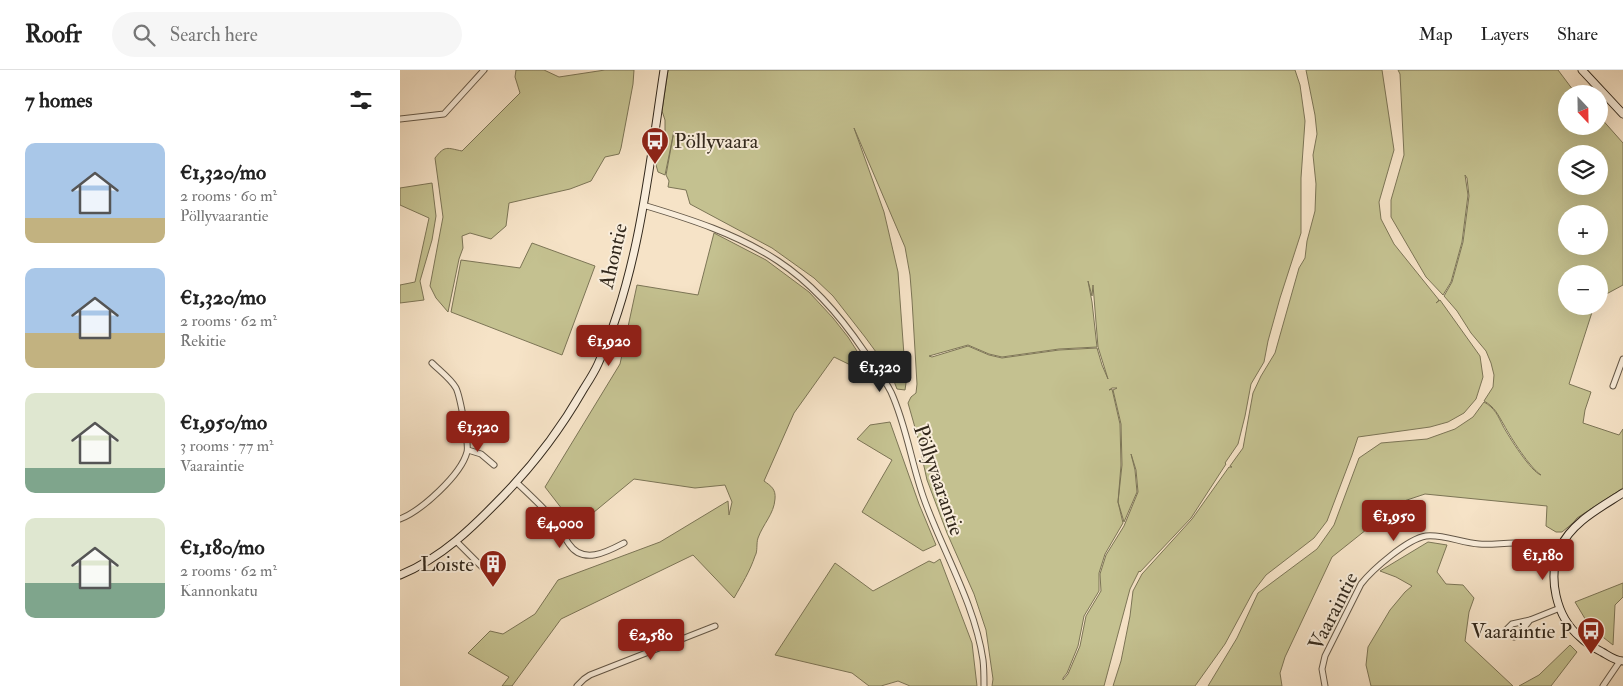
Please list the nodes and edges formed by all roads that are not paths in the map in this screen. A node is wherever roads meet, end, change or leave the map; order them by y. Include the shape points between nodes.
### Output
1 (484, 70) edge
2 (664, 70) edge
3 (1582, 70) edge
4 (1623, 114) edge
5 (400, 119) edge
6 (643, 205) junction
7 (1623, 359) edge
8 (432, 363) dead end
9 (1613, 386) dead end
10 (468, 450) junction
11 (494, 465) dead end
12 (516, 482) junction
13 (1623, 493) edge
14 (400, 520) edge
15 (456, 541) junction
16 (624, 543) dead end
17 (1560, 548) junction
18 (481, 566) dead end
19 (400, 575) edge
20 (1560, 608) junction
21 (1530, 620) junction
22 (715, 626) dead end
23 (1621, 661) edge
24 (577, 686) edge
25 (984, 686) edge
26 (1325, 686) edge
27 (1603, 686) edge

1 - 5 street via 444,114
2 - 6 street, Ahontie
3 - 4 street
6 - 12 street, Ahontie via 628,276 598,365 555,436
6 - 25 street, Pöllyvaarantie via 720,231 779,262 809,286 852,333 890,391 926,506 974,624 983,660
7 - 9 street
8 - 10 street via 456,387
10 - 11 street via 481,454
10 - 14 street via 462,465 442,487
12 - 15 street, Ahontie
12 - 16 street via 544,508 568,543 582,555 603,554
13 - 17 street via 1578,523
15 - 18 street
15 - 19 street, Ahontie
17 - 20 street via 1554,570
17 - 26 street, Vaaraintie via 1534,543 1480,544 1437,537 1417,538 1380,564 1361,584 1324,656
20 - 21 street
20 - 23 street via 1579,637
21 - 21 street via 1512,624 1507,629 1509,635 1519,634
22 - 24 street via 590,674
23 - 27 street

